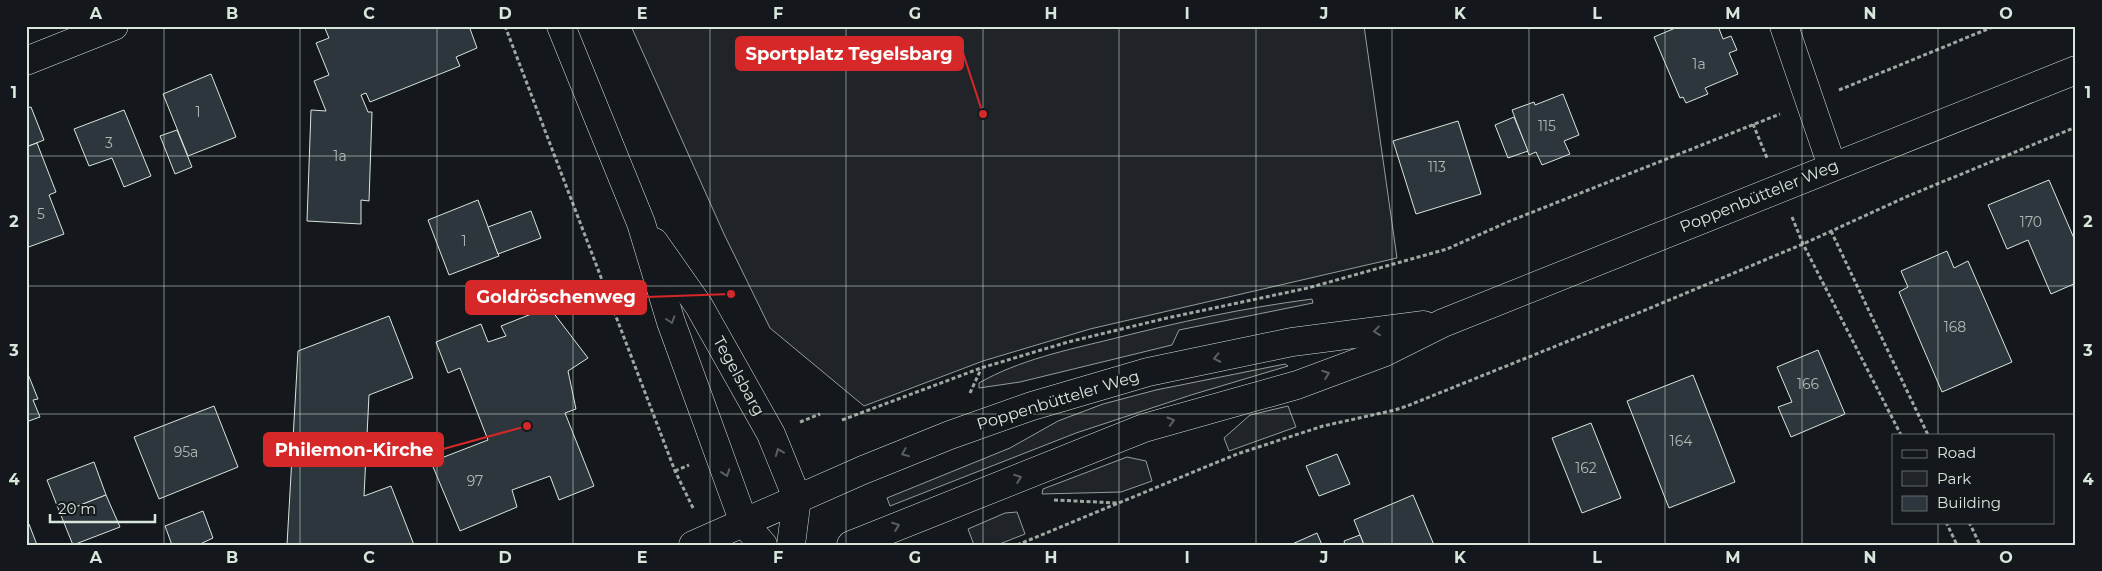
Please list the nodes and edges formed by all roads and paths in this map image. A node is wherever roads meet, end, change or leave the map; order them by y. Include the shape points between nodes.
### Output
1 (114, 26) edge
2 (505, 26) edge
3 (561, 26) edge
4 (1784, 26) edge
5 (1995, 26) edge
6 (26, 61) edge
7 (2076, 70) edge
8 (1809, 102) junction
9 (2076, 127) edge
10 (1832, 166) junction
11 (641, 223) junction
12 (1831, 231) junction
13 (1803, 244) junction
14 (1443, 322) junction
15 (842, 420) dead end
16 (1900, 434) edge
17 (1928, 434) edge
18 (797, 498) junction
19 (744, 523) junction
20 (1947, 524) edge
21 (1970, 524) edge
22 (700, 542) edge
23 (763, 545) edge
24 (790, 545) edge
25 (852, 545) edge
26 (1017, 545) edge
27 (1957, 545) edge
28 (1980, 545) edge

1 - 6 main road
2 - 22 path
3 - 11 main road, Tegelsbarg
4 - 8 main road
5 - 8 path
7 - 10 main road, Poppenbütteler Weg
8 - 10 main road
8 - 15 path via 1447,249 1308,288 1068,342 981,368
9 - 12 path
10 - 14 main road, Poppenbütteler Weg
18 -> 11 main road, Tegelsbarg via 772,434 704,314
11 -> 19 main road, Tegelsbarg via 671,322
12 - 13 path
12 - 17 path
13 - 16 path
13 - 26 path via 1395,410 1323,426 1237,454
14 -> 18 main road, Poppenbütteler Weg via 1292,342 1148,372 1032,406 950,435
25 -> 14 main road, Poppenbütteler Weg via 1144,428 1297,385 1383,353
18 - 19 main road, Poppenbütteler Weg
18 - 24 main road, Tegelsbarg
19 - 22 main road, Poppenbütteler Weg
19 - 23 main road, Tegelsbarg
20 - 27 path
21 - 28 path

